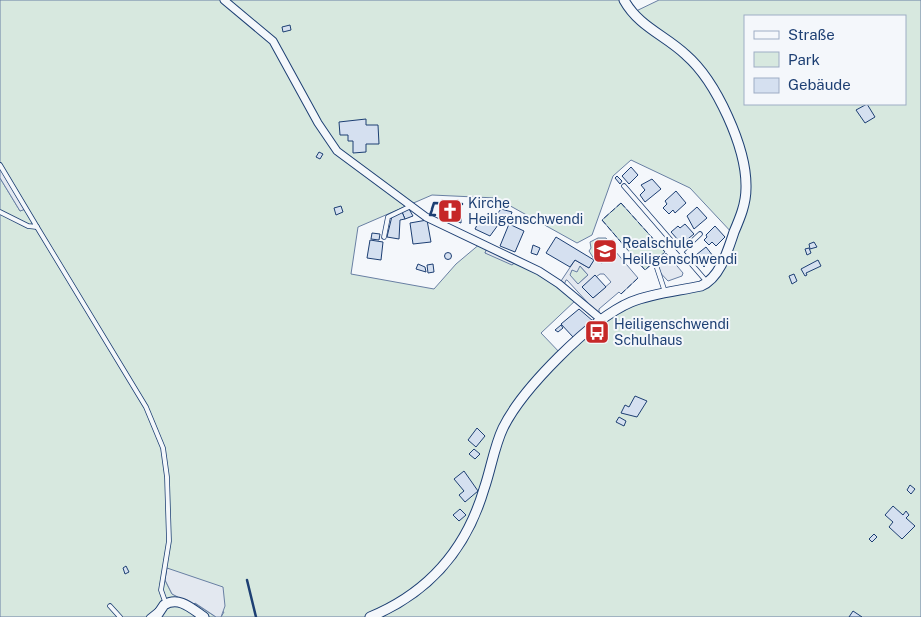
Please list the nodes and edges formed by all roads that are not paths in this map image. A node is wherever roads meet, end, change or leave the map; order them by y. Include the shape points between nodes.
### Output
1 (224, 0) edge
2 (624, 0) edge
3 (0, 165) edge
4 (624, 186) dead end
5 (411, 206) junction
6 (0, 212) edge
7 (37, 227) junction
8 (700, 234) dead end
9 (384, 237) dead end
10 (682, 252) junction
11 (657, 268) dead end
12 (708, 282) junction
13 (666, 293) junction
14 (602, 320) junction
15 (110, 606) dead end
16 (160, 610) edge
17 (120, 617) edge
18 (150, 617) edge
19 (204, 617) edge
20 (370, 617) edge

1 - 5 street via 265,32 276,45 334,148
2 - 12 street via 644,25 686,54 702,71 728,119 739,149 746,179 744,208 722,261
3 - 7 lane
4 - 10 lane
5 - 9 lane via 388,217
5 - 14 street via 436,222 539,271
6 - 7 lane
7 - 16 lane via 146,408 163,448 169,542 161,583
8 - 10 lane
10 - 12 lane
11 - 13 lane
12 - 13 street
13 - 14 street via 630,303
14 - 20 street via 539,377 514,407 497,442 477,509 445,563 417,593
15 - 17 lane
16 - 18 lane
16 - 19 street via 172,601 182,602

